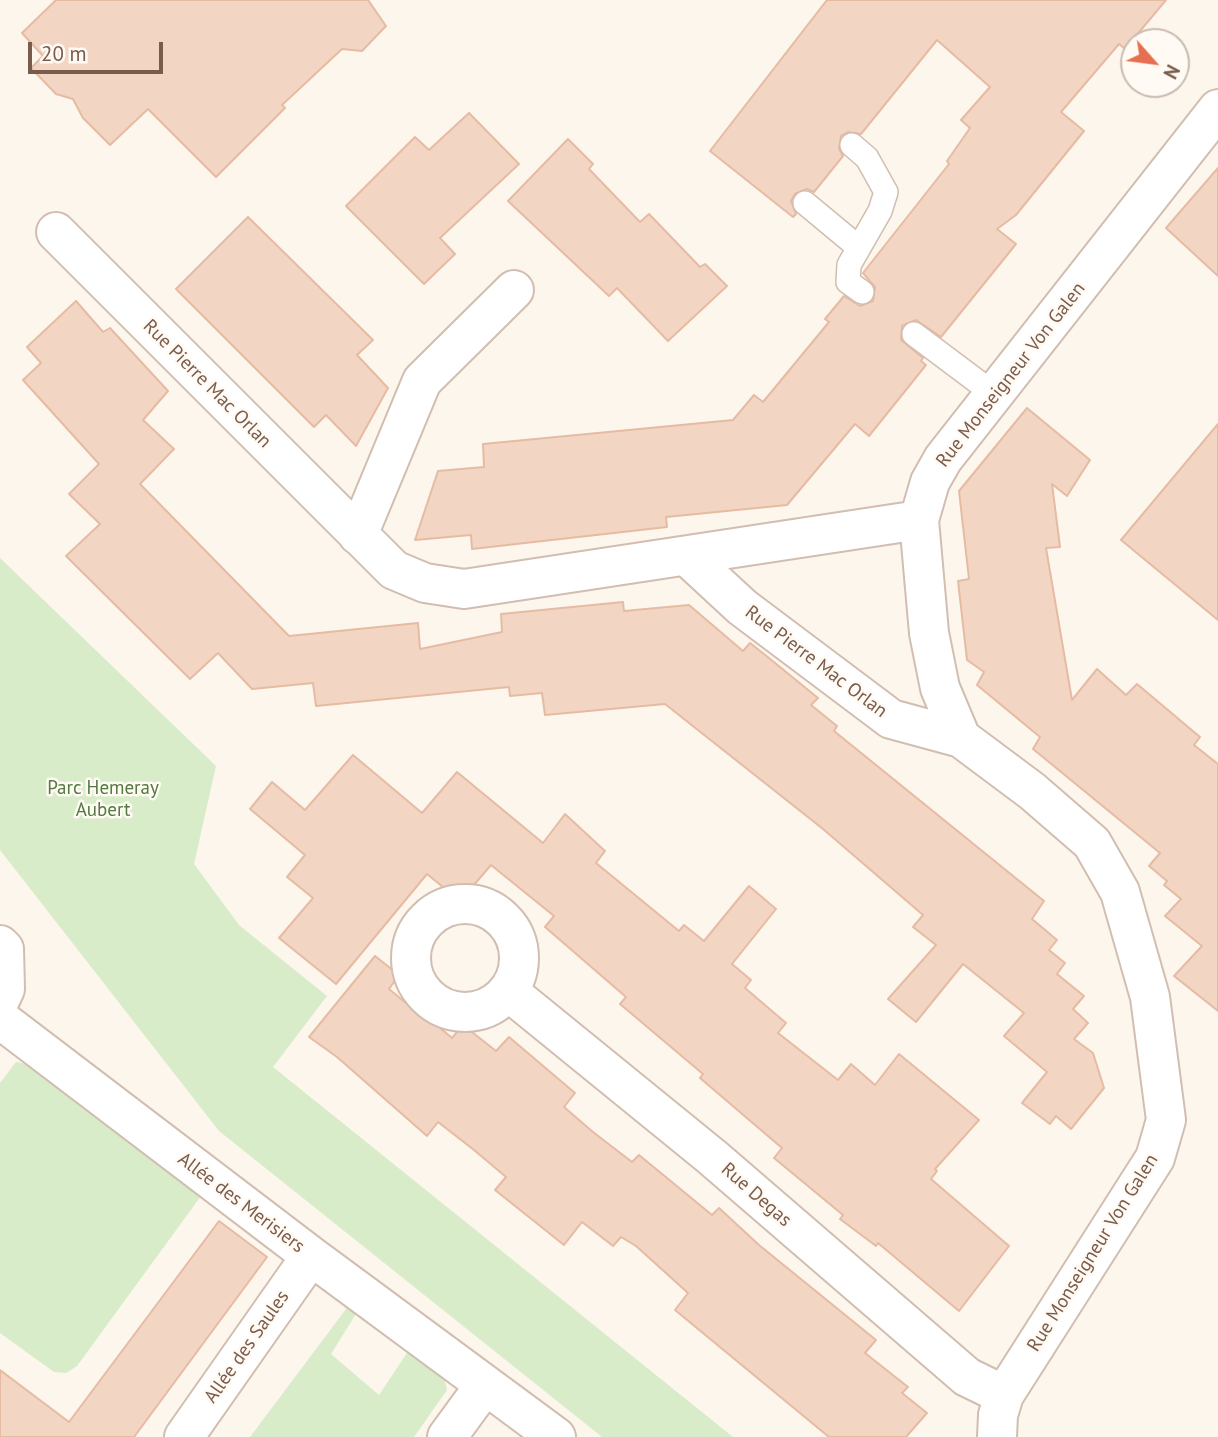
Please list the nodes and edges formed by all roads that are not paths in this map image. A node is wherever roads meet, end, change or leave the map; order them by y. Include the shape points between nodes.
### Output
1 (1218, 109) edge
2 (852, 145) dead end
3 (805, 203) dead end
4 (56, 232) dead end
5 (858, 247) junction
6 (514, 290) dead end
7 (862, 292) dead end
8 (914, 334) dead end
9 (994, 394) junction
10 (919, 520) junction
11 (358, 535) junction
12 (688, 557) junction
13 (961, 738) junction
14 (0, 945) edge
15 (508, 991) dead end
16 (0, 1000) edge
17 (0, 1019) edge
18 (311, 1256) junction
19 (485, 1385) junction
20 (1004, 1395) junction
21 (184, 1437) edge
22 (447, 1437) edge
23 (556, 1437) edge
24 (997, 1437) edge

1 - 9 street, Rue Monseigneur Von Galen
2 - 5 lane via 867,158 886,192
3 - 5 lane
4 - 11 street, Rue Pierre Mac Orlan
5 - 7 lane via 849,265 848,282
6 - 11 street via 422,381
8 - 9 lane
9 - 10 street, Rue Monseigneur Von Galen via 943,459 930,482
10 - 12 street, Rue Pierre Mac Orlan
10 - 13 street, Rue Monseigneur Von Galen via 933,655 940,688
11 - 12 street, Rue Pierre Mac Orlan via 394,570 425,583 464,589
12 - 13 street, Rue Pierre Mac Orlan via 742,607 891,719
13 - 20 street, Rue Monseigneur Von Galen via 1092,843 1120,892 1150,997 1166,1120 1155,1158
14 - 16 street via 4,949 5,989
15 - 20 street, Rue Degas via 712,1157 967,1377
17 - 18 street, Allée des Merisiers
18 - 19 street, Allée des Merisiers
18 - 21 street, Allée des Saules
19 - 22 street
19 - 23 street, Allée des Merisiers
20 - 24 street, Rue Monseigneur Von Galen

